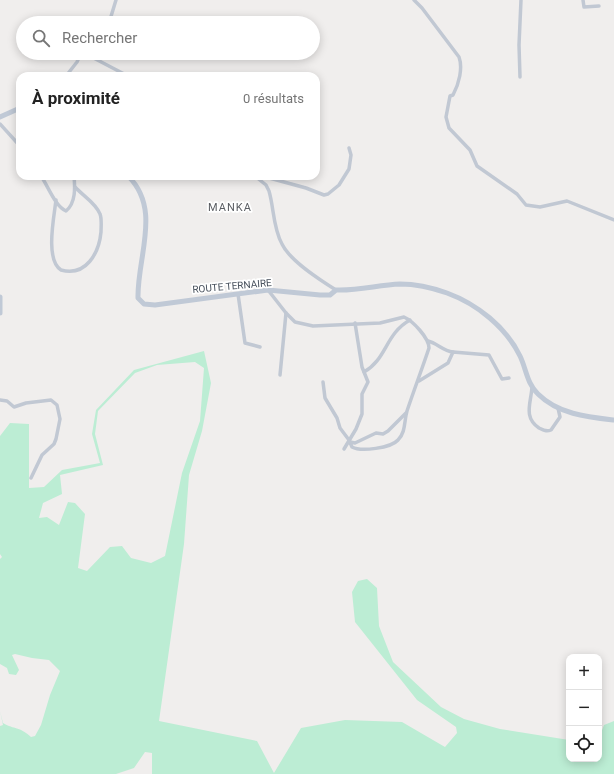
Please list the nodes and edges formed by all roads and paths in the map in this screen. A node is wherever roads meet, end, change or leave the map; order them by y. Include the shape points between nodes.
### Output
1 (116, 0) edge
2 (414, 0) edge
3 (521, 0) edge
4 (583, 0) edge
5 (599, 6) dead end
6 (111, 16) edge
7 (78, 60) edge
8 (97, 60) edge
9 (69, 72) edge
10 (120, 72) edge
11 (520, 77) dead end
12 (16, 110) edge
13 (0, 117) edge
14 (0, 124) edge
15 (16, 142) edge
16 (349, 148) dead end
17 (44, 180) edge
18 (74, 180) edge
19 (131, 180) edge
20 (260, 180) edge
21 (277, 180) edge
22 (75, 187) junction
23 (56, 200) junction
24 (614, 220) edge
25 (268, 290) junction
26 (336, 290) junction
27 (238, 294) junction
28 (0, 297) edge
29 (0, 313) edge
30 (286, 313) junction
31 (410, 320) junction
32 (355, 323) junction
33 (428, 341) junction
34 (260, 348) dead end
35 (453, 352) junction
36 (364, 372) junction
37 (280, 375) dead end
38 (509, 378) dead end
39 (418, 381) junction
40 (323, 382) dead end
41 (532, 387) junction
42 (0, 400) edge
43 (558, 408) junction
44 (406, 413) junction
45 (614, 420) edge
46 (350, 441) junction
47 (344, 449) dead end
48 (31, 478) dead end

1 - 6 street
2 - 24 street via 459,57 462,65 456,90 450,96 446,117 450,128 470,150 477,166 517,194 526,205 540,207 567,200
3 - 11 street
4 - 5 street via 584,7
7 - 9 street
8 - 10 street
12 - 13 street
14 - 15 street
16 - 21 street via 349,169 339,185 328,194 324,195
17 - 23 street
18 - 22 street
19 - 27 street, ROUTE TERNAIRE via 144,201 145,210 146,232 138,284 138,298 141,302 155,305
20 - 26 street via 269,190 278,232 285,248 312,273
22 - 23 street via 72,204 66,211
22 - 23 street via 98,210 102,221 96,254 88,264 74,271 61,270 55,265 52,241
25 - 26 street, ROUTE TERNAIRE via 320,295 330,295
25 - 27 street, ROUTE TERNAIRE
25 - 30 street
26 - 41 street, ROUTE TERNAIRE via 410,284 455,297 487,315 507,335 520,355
27 - 34 street via 244,343
28 - 29 street
30 - 32 street via 295,322 314,326
30 - 37 street
31 - 32 street via 404,317 380,323
31 - 33 street
31 - 36 street via 394,332 382,356
32 - 36 street
33 - 35 street
33 - 39 street via 429,348
35 - 38 street via 489,355 502,379
35 - 39 street via 448,363
36 - 46 street via 368,382 362,394 362,414
39 - 44 street
40 - 46 street via 325,398 340,428
41 - 43 street, ROUTE TERNAIRE via 543,399
41 - 43 street via 529,415 538,427 551,430 560,417
42 - 48 street via 7,401 14,407 24,403 51,400 57,405 60,419 56,439 42,455
43 - 45 street, ROUTE TERNAIRE via 589,418
44 - 46 street via 388,431 376,433 355,443
44 - 46 street via 402,434 393,445 355,449
46 - 47 street

